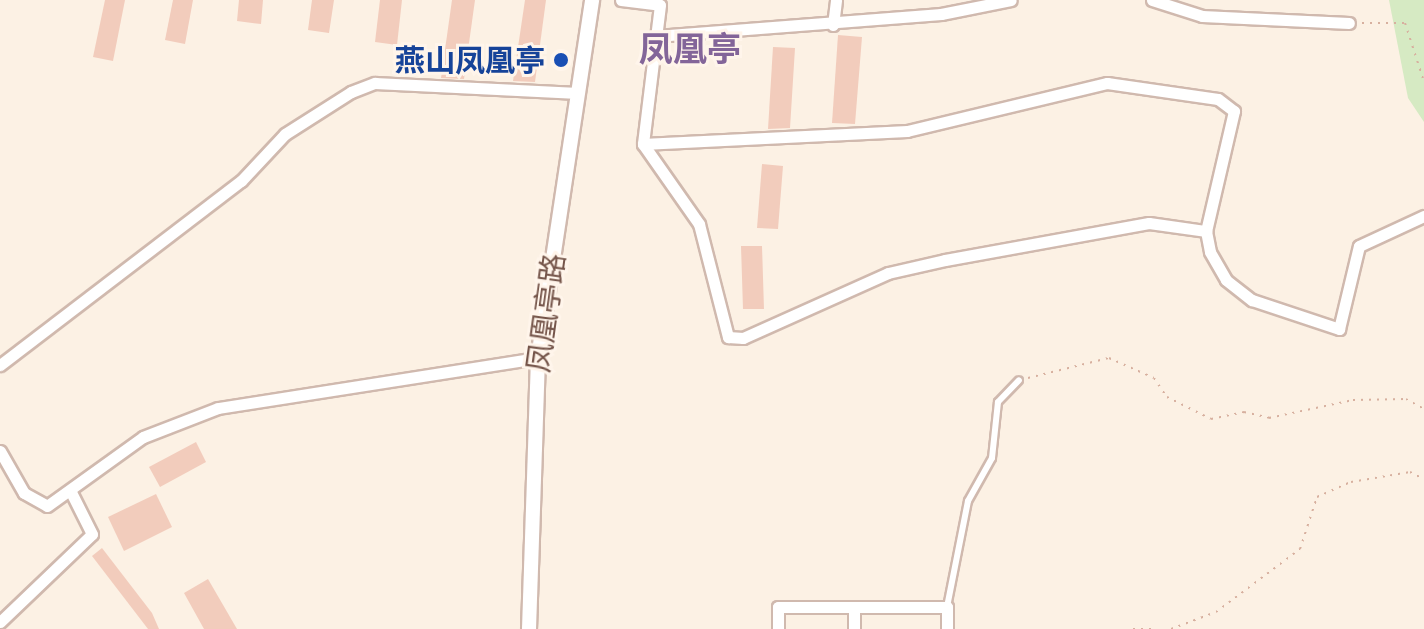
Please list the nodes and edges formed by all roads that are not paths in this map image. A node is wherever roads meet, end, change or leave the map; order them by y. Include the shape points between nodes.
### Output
1 (592, 0) edge
2 (621, 0) edge
3 (836, 0) edge
4 (1011, 0) edge
5 (1152, 0) edge
6 (660, 2) edge
7 (1349, 23) road end
8 (833, 25) junction
9 (656, 36) junction
10 (578, 93) junction
11 (643, 144) junction
12 (1424, 216) edge
13 (1206, 231) junction
14 (538, 358) junction
15 (0, 365) edge
16 (1019, 380) road end
17 (0, 451) edge
18 (71, 492) junction
19 (947, 607) junction
20 (854, 609) junction
21 (0, 622) edge
22 (529, 629) edge
23 (778, 629) edge
24 (854, 629) edge
25 (947, 629) edge

1 - 10 street, 凤凰亭路
2 - 6 street
3 - 8 street
4 - 8 street
5 - 7 street via 1202,16
6 - 9 street
8 - 9 street
9 - 11 street
10 - 14 street, 凤凰亭路
10 - 15 street via 375,83 351,92 285,134 241,181
11 - 13 street via 699,224 728,337 743,338 888,273 945,260 1118,227
11 - 13 street via 907,131 1052,93 1107,83 1153,86 1218,99 1234,111
12 - 13 street via 1359,246 1339,329 1239,293 1210,252
14 - 18 street via 218,408 143,437
14 - 22 street, 凤凰亭路
16 - 19 lane via 998,402 992,458 968,501
17 - 18 street via 24,493 47,506
18 - 21 street via 92,534
19 - 20 street
19 - 25 street
20 - 23 street via 778,607
20 - 24 street

